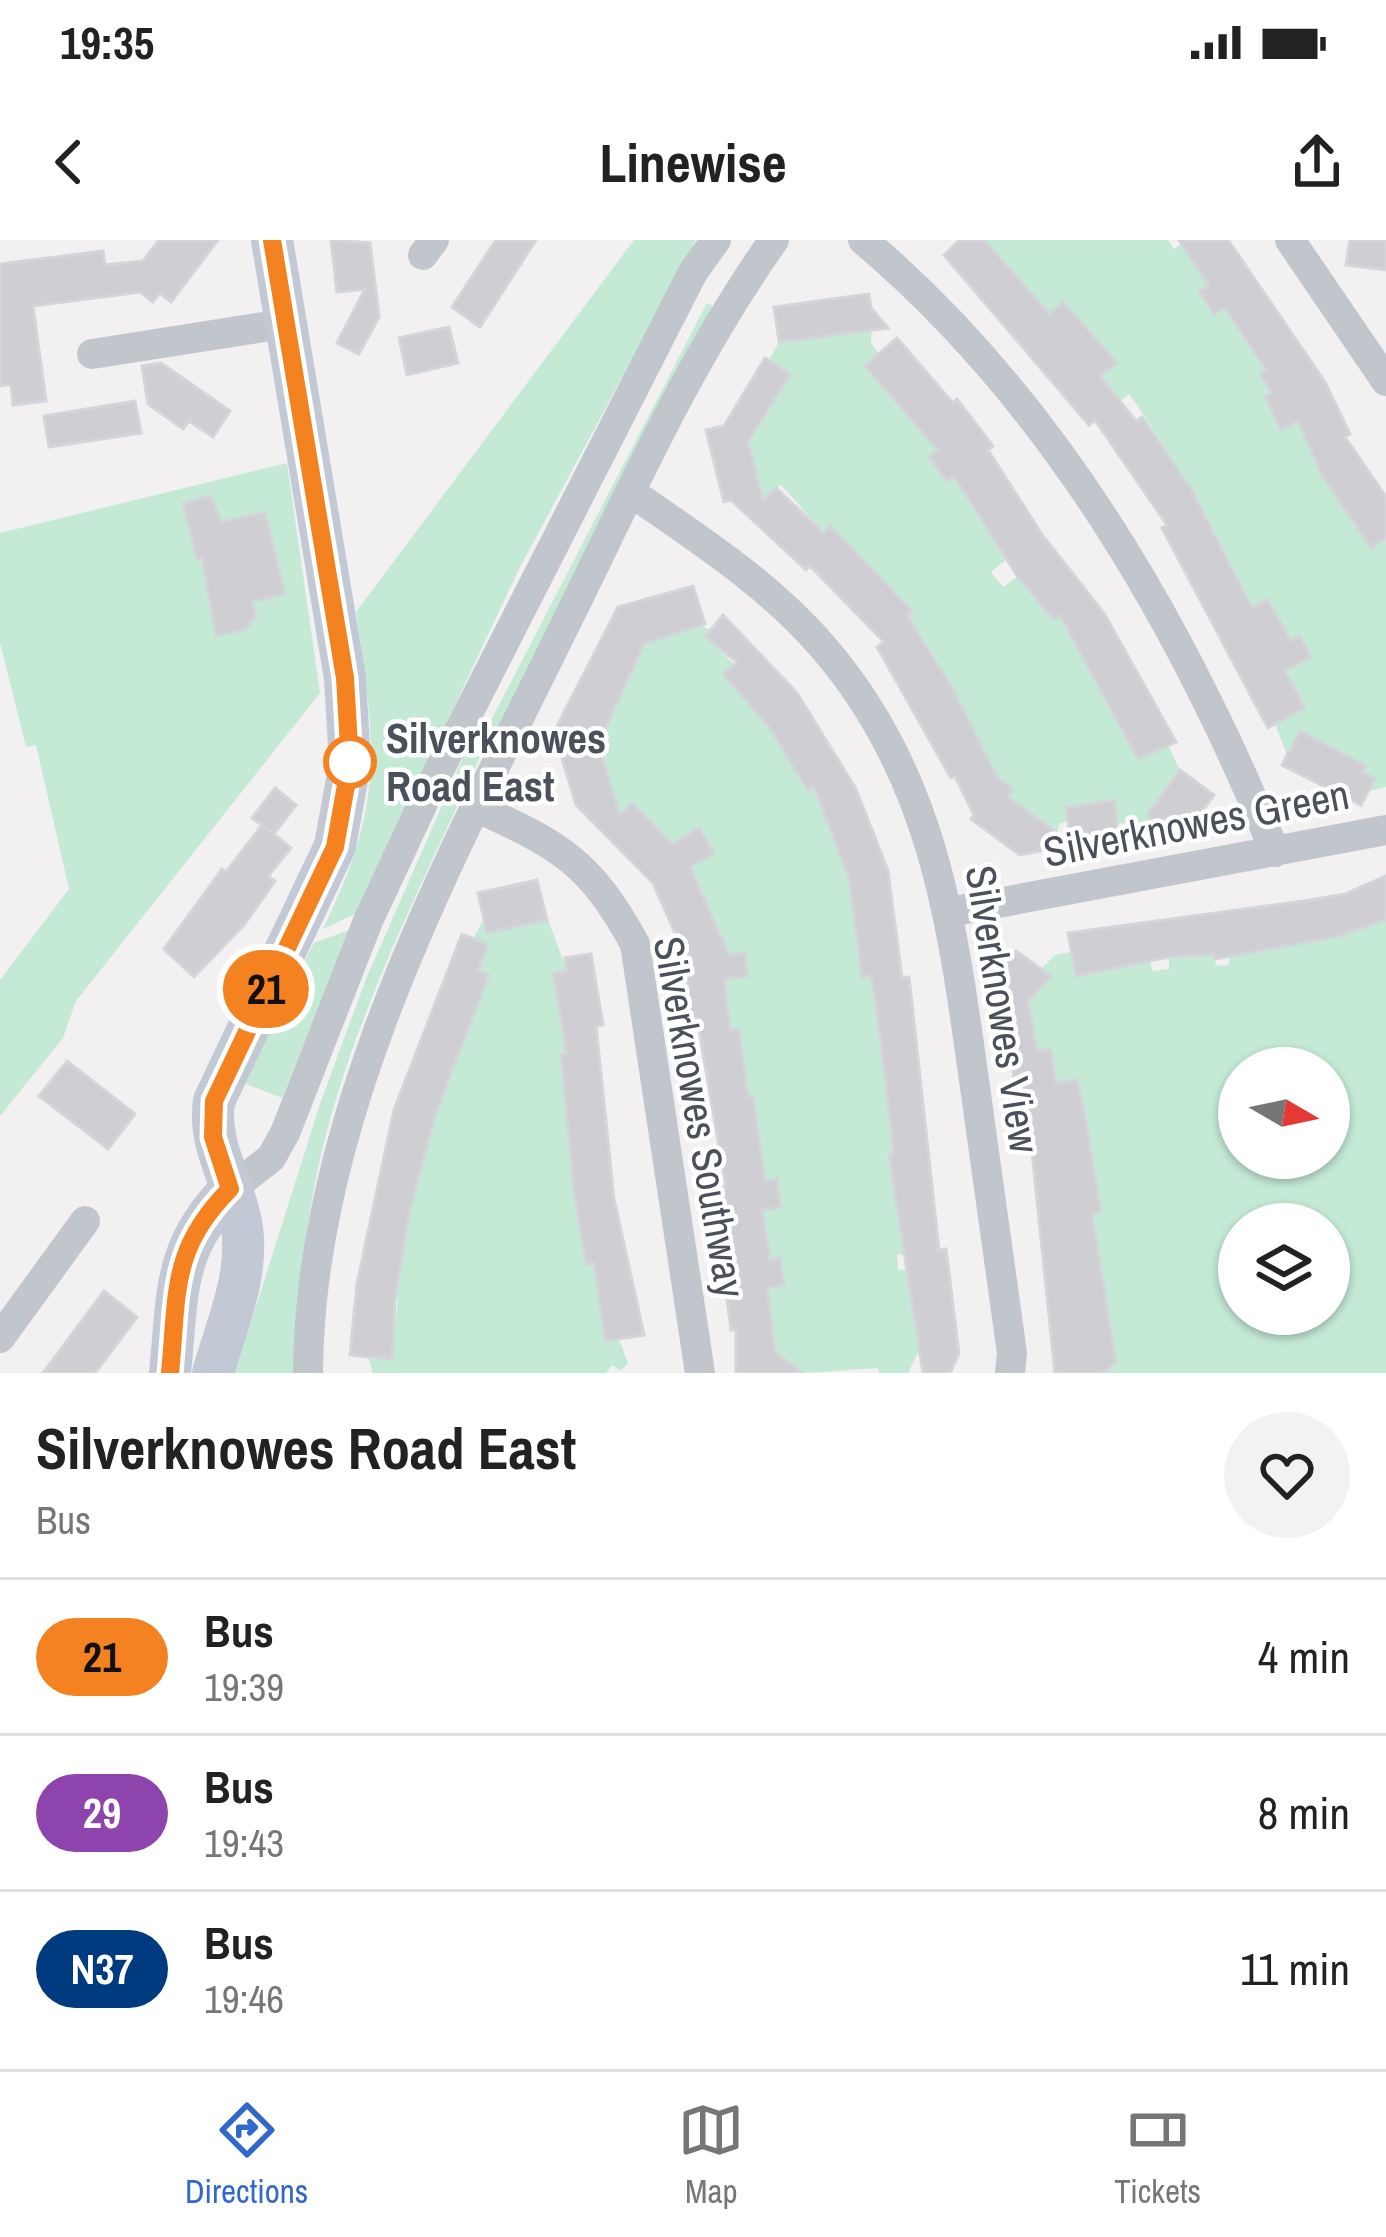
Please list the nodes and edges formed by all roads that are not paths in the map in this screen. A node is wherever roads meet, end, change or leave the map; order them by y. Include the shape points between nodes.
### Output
1 (272, 240) edge
2 (716, 240) edge
3 (774, 240) edge
4 (863, 240) edge
5 (1291, 240) edge
6 (283, 324) junction
7 (92, 354) dead end
8 (1386, 381) edge
9 (631, 492) junction
10 (478, 808) junction
11 (1386, 830) edge
12 (1275, 852) junction
13 (950, 912) junction
14 (230, 1189) junction
15 (85, 1221) dead end
16 (0, 1337) edge
17 (170, 1373) edge
18 (213, 1373) edge
19 (308, 1373) edge
20 (700, 1373) edge
21 (1010, 1373) edge

1 - 6 main road
2 - 14 street via 431,786 285,1133 271,1158
3 - 9 street
4 - 12 street via 910,279 1036,424 1141,572 1228,737
5 - 8 street
6 - 7 street
6 - 14 main road via 345,678 350,763 335,847 214,1101 213,1137
9 - 10 street
9 - 13 street, Silverknowes View via 762,585 824,649 892,752 928,829
10 - 19 street via 347,1125 321,1232
10 - 20 street, Silverknowes Southway via 558,845 605,889 635,944
11 - 12 street, Silverknowes Green
12 - 13 street, Silverknowes Green
13 - 21 street, Silverknowes View
14 - 17 main road via 182,1254
14 - 18 main road via 244,1266
15 - 16 street

